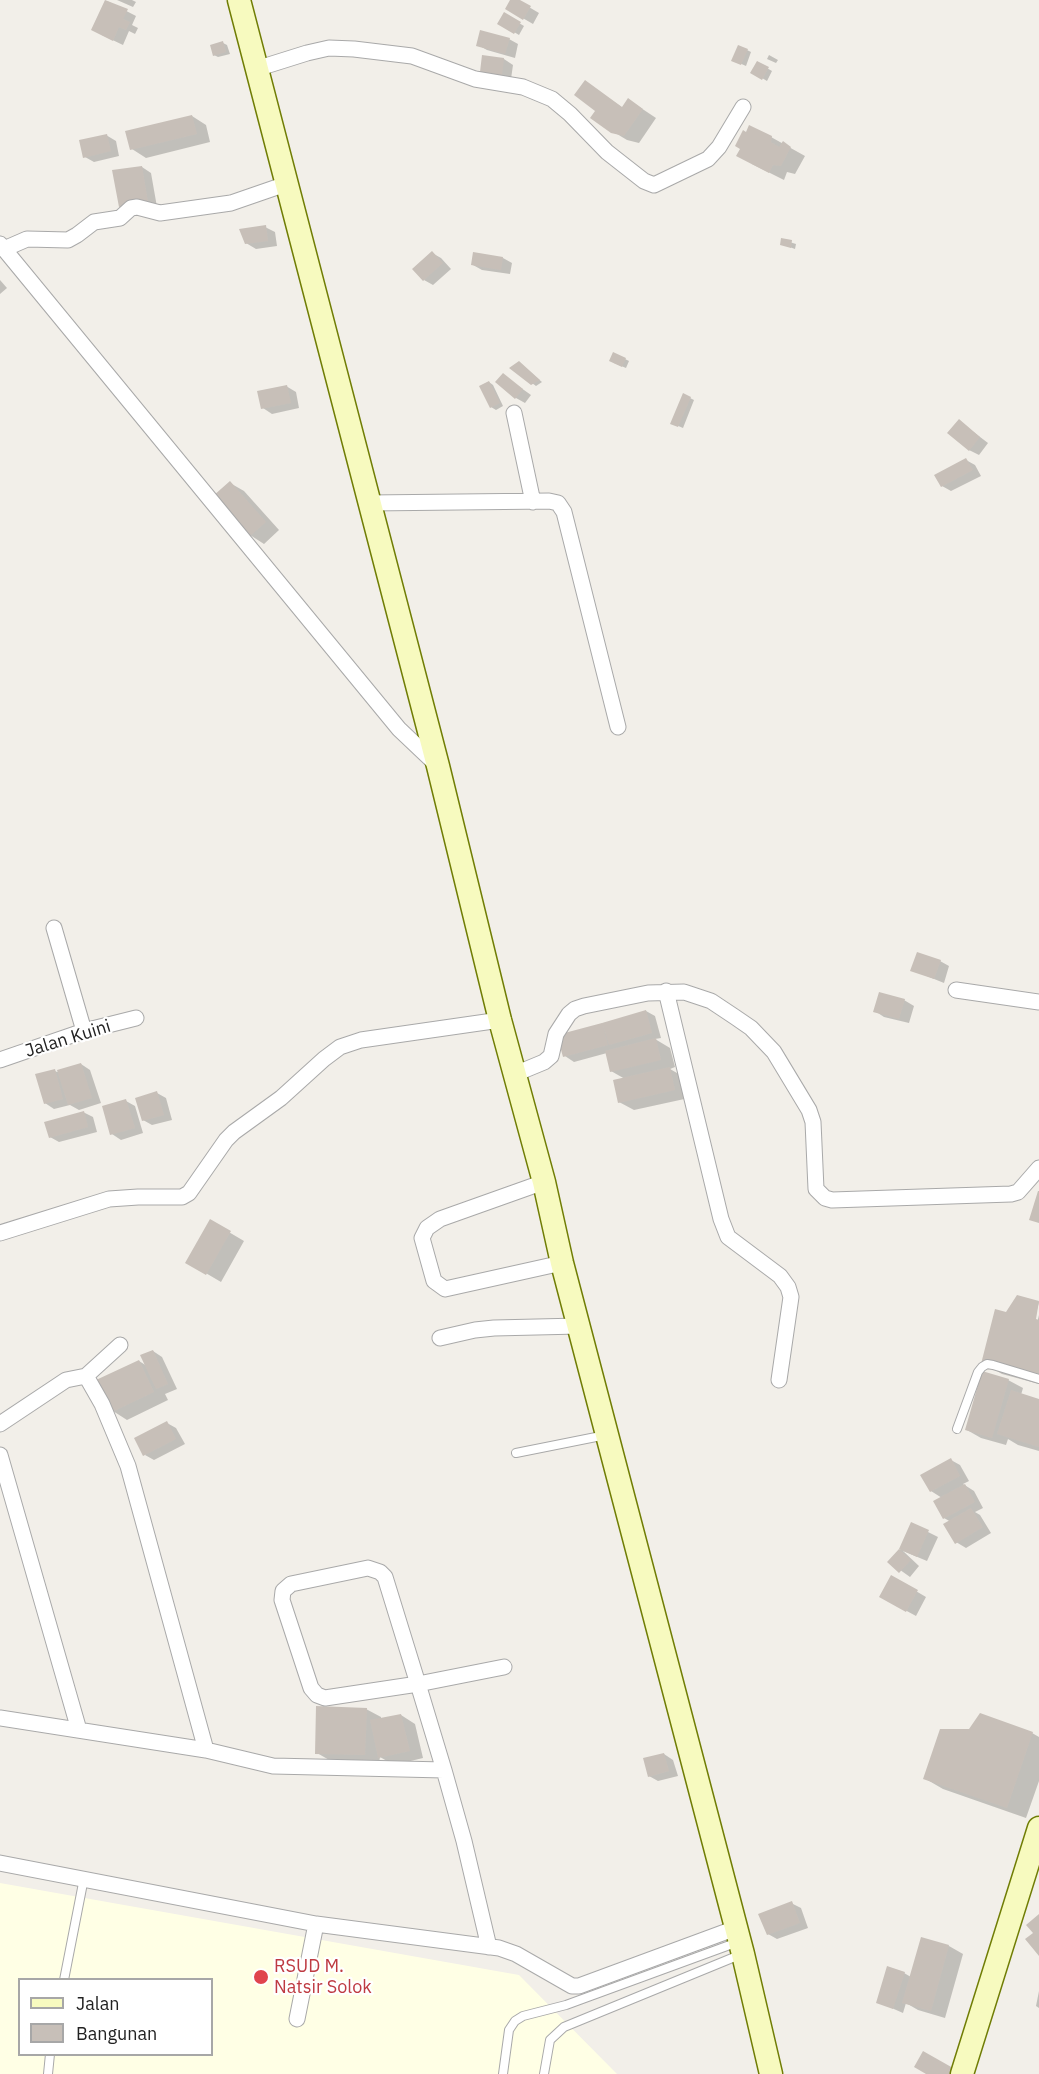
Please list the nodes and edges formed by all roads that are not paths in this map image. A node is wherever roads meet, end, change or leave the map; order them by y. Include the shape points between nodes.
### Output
1 (239, 0) edge
2 (256, 69) junction
3 (744, 107) dead end
4 (286, 184) junction
5 (2, 246) edge
6 (514, 413) dead end
7 (533, 502) junction
8 (369, 503) junction
9 (618, 727) dead end
10 (438, 766) junction
11 (54, 928) dead end
12 (956, 990) dead end
13 (666, 991) junction
14 (1039, 1002) edge
15 (136, 1018) dead end
16 (500, 1020) junction
17 (84, 1031) junction
18 (0, 1060) edge
19 (515, 1074) junction
20 (1039, 1168) edge
21 (544, 1182) junction
22 (0, 1233) edge
23 (562, 1263) junction
24 (579, 1326) junction
25 (440, 1338) dead end
26 (120, 1345) dead end
27 (86, 1376) junction
28 (1039, 1379) edge
29 (779, 1380) dead end
30 (0, 1424) edge
31 (957, 1429) dead end
32 (608, 1434) junction
33 (516, 1453) dead end
34 (0, 1455) edge
35 (504, 1667) dead end
36 (418, 1684) junction
37 (0, 1718) edge
38 (79, 1730) junction
39 (206, 1750) junction
40 (444, 1770) junction
41 (1039, 1828) edge
42 (0, 1863) edge
43 (84, 1878) junction
44 (316, 1924) junction
45 (740, 1941) junction
46 (489, 1947) junction
47 (64, 1978) edge
48 (297, 2019) dead end
49 (50, 2056) edge
50 (48, 2074) edge
51 (503, 2074) edge
52 (544, 2074) edge
53 (771, 2074) edge
54 (962, 2074) edge

1 - 2 street
2 - 3 street via 329,48 354,49 412,56 475,78 523,87 552,99 607,152 654,185 708,159
2 - 4 street
4 - 5 street via 222,204 160,213 131,208 120,218 94,222 68,240 27,239
4 - 8 street
5 - 10 street via 399,729
6 - 7 street
7 - 8 street
7 - 9 street via 558,503 564,512
8 - 10 street
10 - 16 street
11 - 17 street
12 - 14 street
13 - 19 street via 575,1010 556,1034 551,1056
13 - 20 street via 711,1001 751,1028 774,1052 809,1110 816,1189 825,1198 1011,1194 1018,1192
13 - 29 street via 724,1228 728,1237 780,1276 791,1297
15 - 17 street, Jalan Kuini
16 - 19 street
16 - 22 street via 361,1040 340,1047 234,1132 182,1197 109,1199
17 - 18 street, Jalan Kuini
19 - 21 street
21 - 23 street
21 - 23 street via 440,1219 427,1228 422,1238 434,1281 445,1289
23 - 24 street
24 - 25 street via 484,1329
24 - 32 street
26 - 27 street
27 - 30 street via 66,1380
27 - 39 street via 128,1466
28 - 31 lane via 993,1365 982,1367
32 - 33 lane
32 - 45 street
34 - 38 street
35 - 36 street
36 - 36 street via 325,1698 317,1695 310,1688 282,1600 283,1591 291,1584 368,1568 386,1576
36 - 40 street
37 - 38 street
38 - 39 street
39 - 40 street via 273,1766
40 - 46 street
41 - 54 street
42 - 43 street
43 - 44 street
43 - 47 lane
44 - 46 street
44 - 48 street
45 - 46 street via 579,1986 572,1986 508,1950
45 - 51 lane via 566,2005 523,2016 509,2030
45 - 52 lane via 564,2027 550,2040
45 - 53 street
49 - 50 lane

